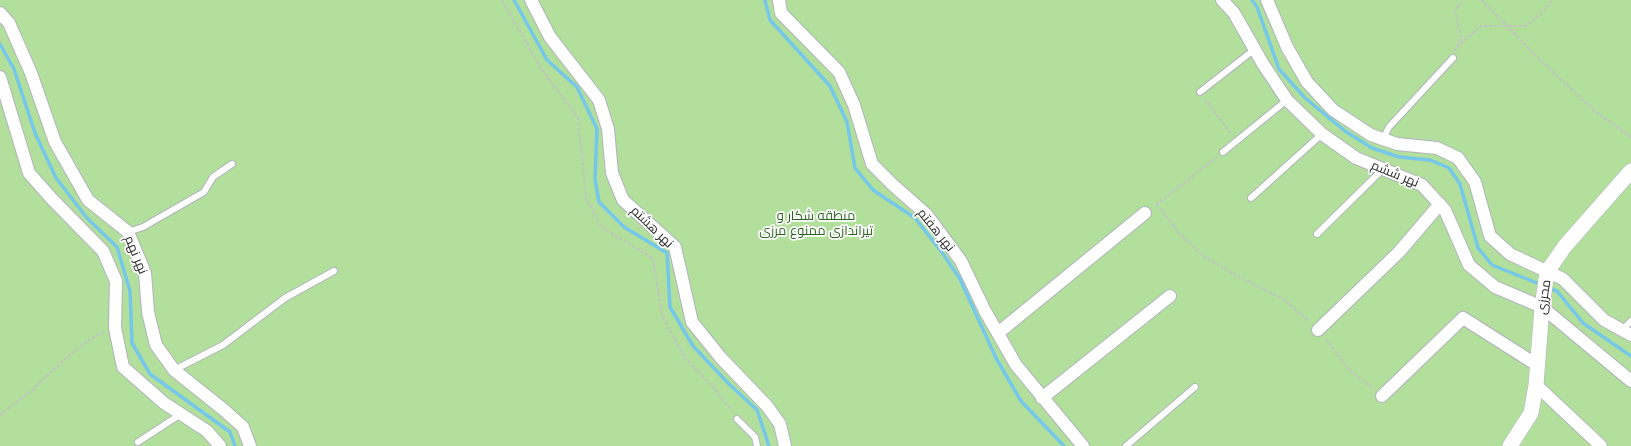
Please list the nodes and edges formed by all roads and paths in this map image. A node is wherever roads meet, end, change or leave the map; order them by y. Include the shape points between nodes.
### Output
1 (502, 0) edge
2 (531, 0) edge
3 (779, 0) edge
4 (1222, 0) edge
5 (1267, 0) edge
6 (1463, 0) edge
7 (1482, 0) edge
8 (1552, 0) edge
9 (0, 13) edge
10 (1506, 25) junction
11 (1457, 47) junction
12 (1255, 49) junction
13 (1452, 58) joint
14 (0, 77) edge
15 (1200, 92) joint
16 (1287, 100) junction
17 (1322, 134) junction
18 (1631, 137) edge
19 (1383, 139) junction
20 (1237, 141) junction
21 (1223, 152) joint
22 (232, 164) dead end
23 (1383, 170) junction
24 (1631, 171) edge
25 (1251, 198) dead end
26 (1157, 204) junction
27 (1440, 204) junction
28 (1146, 213) joint
29 (128, 232) junction
30 (1316, 234) dead end
31 (334, 271) dead end
32 (1547, 276) junction
33 (1170, 296) dead end
34 (1543, 303) junction
35 (1631, 321) edge
36 (116, 328) junction
37 (1318, 330) junction
38 (998, 333) junction
39 (1626, 333) edge
40 (1537, 365) junction
41 (174, 370) junction
42 (1631, 381) edge
43 (1536, 385) junction
44 (1195, 387) dead end
45 (1382, 396) joint
46 (1042, 398) junction
47 (181, 414) junction
48 (0, 415) edge
49 (737, 418) joint
50 (138, 442) dead end
51 (220, 446) edge
52 (250, 446) edge
53 (757, 446) edge
54 (785, 446) edge
55 (1083, 446) edge
56 (1126, 446) edge
57 (1510, 446) edge
58 (1601, 446) edge

1 - 49 path via 540,68 578,118 586,198 602,228 653,258 662,316 685,358 714,388
2 - 54 street, نهر هشتم via 550,37 599,100 608,128 612,173 623,200 675,247 692,322 721,358 767,406 780,424
3 - 38 street, نهر هفتم via 781,13 838,72 854,105 872,164 927,215 940,231 961,261
4 - 12 street, نهر ششم via 1234,13
5 - 19 street via 1287,47 1307,82 1333,110 1370,135
6 - 11 path via 1455,11 1461,37
7 - 10 path
8 - 10 path via 1526,26
9 - 29 street, نهر نهم via 9,24 31,73 55,142 88,200
10 - 11 path via 1481,26
10 - 18 path via 1597,113
11 - 13 path
12 - 15 lane
12 - 16 street, نهر ششم
13 - 19 lane via 1389,127
14 - 36 street via 29,173 103,251 116,281
15 - 20 path
16 - 17 street, نهر ششم
16 - 20 lane
17 - 23 street, نهر ششم via 1356,158
17 - 25 lane
19 - 32 street via 1397,144 1437,148 1458,158 1475,182 1490,236 1510,254
20 - 21 lane
21 - 26 path
22 - 29 lane via 213,177 204,192 143,227
23 - 27 street, نهر ششم via 1422,184
23 - 30 lane
24 - 32 street, محرزی via 1565,246
26 - 28 path
26 - 37 path via 1179,233 1202,255 1283,299
27 - 34 street, نهر ششم via 1469,265 1495,286
27 - 37 street via 1399,252
28 - 38 street
29 - 41 street, نهر نهم via 145,273 148,312 156,345
31 - 41 lane via 285,298 223,345
32 - 34 street, محرزی
32 - 39 street via 1564,279 1604,320
33 - 46 street
34 - 40 street, محرزی
34 - 42 street, نهر ششم
35 - 39 lane
36 - 47 street via 123,367 164,403
36 - 48 path via 92,338
37 - 45 path via 1349,370
38 - 46 street, نهر هفتم via 1016,365
40 - 43 street, محرزی
40 - 45 street via 1463,318
41 - 52 street, نهر نهم via 243,427
43 - 57 street, محرزی via 1531,413
43 - 58 street
44 - 56 lane
46 - 55 street, نهر هفتم
47 - 50 lane
47 - 51 street via 207,431
49 - 53 lane via 755,437

